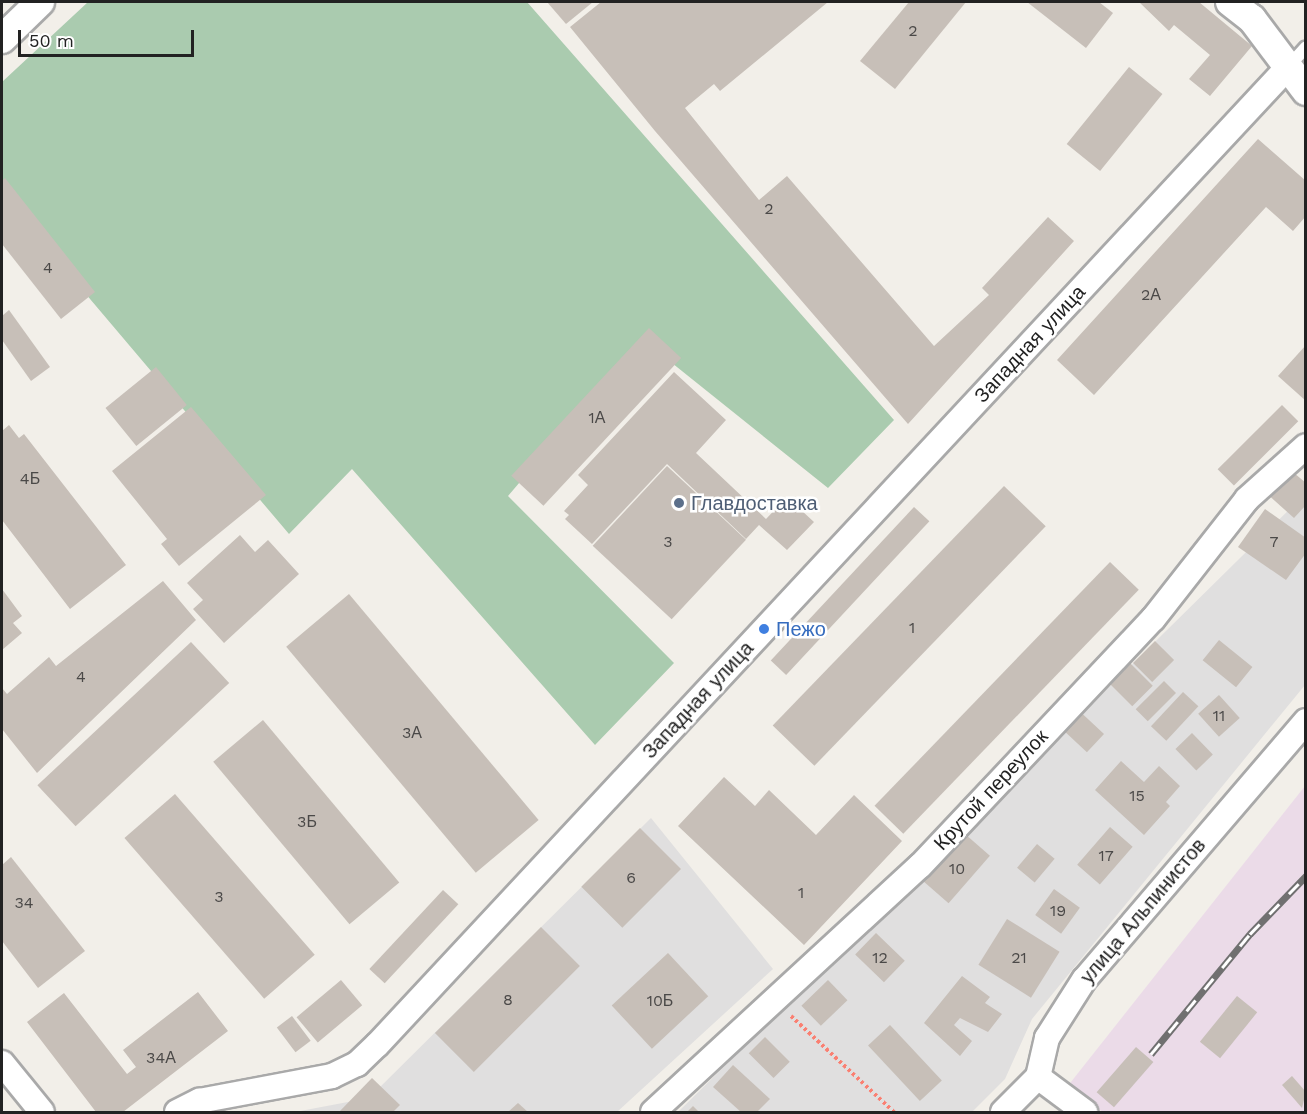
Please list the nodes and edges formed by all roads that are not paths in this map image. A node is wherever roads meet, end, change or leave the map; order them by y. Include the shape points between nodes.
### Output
1 (40, 2) edge
2 (1230, 2) edge
3 (2, 39) edge
4 (1297, 56) edge
5 (1305, 92) edge
6 (1305, 446) edge
7 (1305, 721) edge
8 (2, 1063) edge
9 (1038, 1077) junction
10 (42, 1113) edge
11 (177, 1113) edge
12 (653, 1113) edge
13 (1003, 1113) edge
14 (1085, 1113) edge

1 - 3 street
2 - 4 street
4 - 5 street
4 - 11 street, Западная улица via 357,1064 332,1076 199,1101
6 - 12 street, Крутой переулок via 1247,499 1153,619 920,866
7 - 9 street, улица Альпинистов via 1084,980 1047,1038
8 - 10 street
9 - 13 street
9 - 14 street

